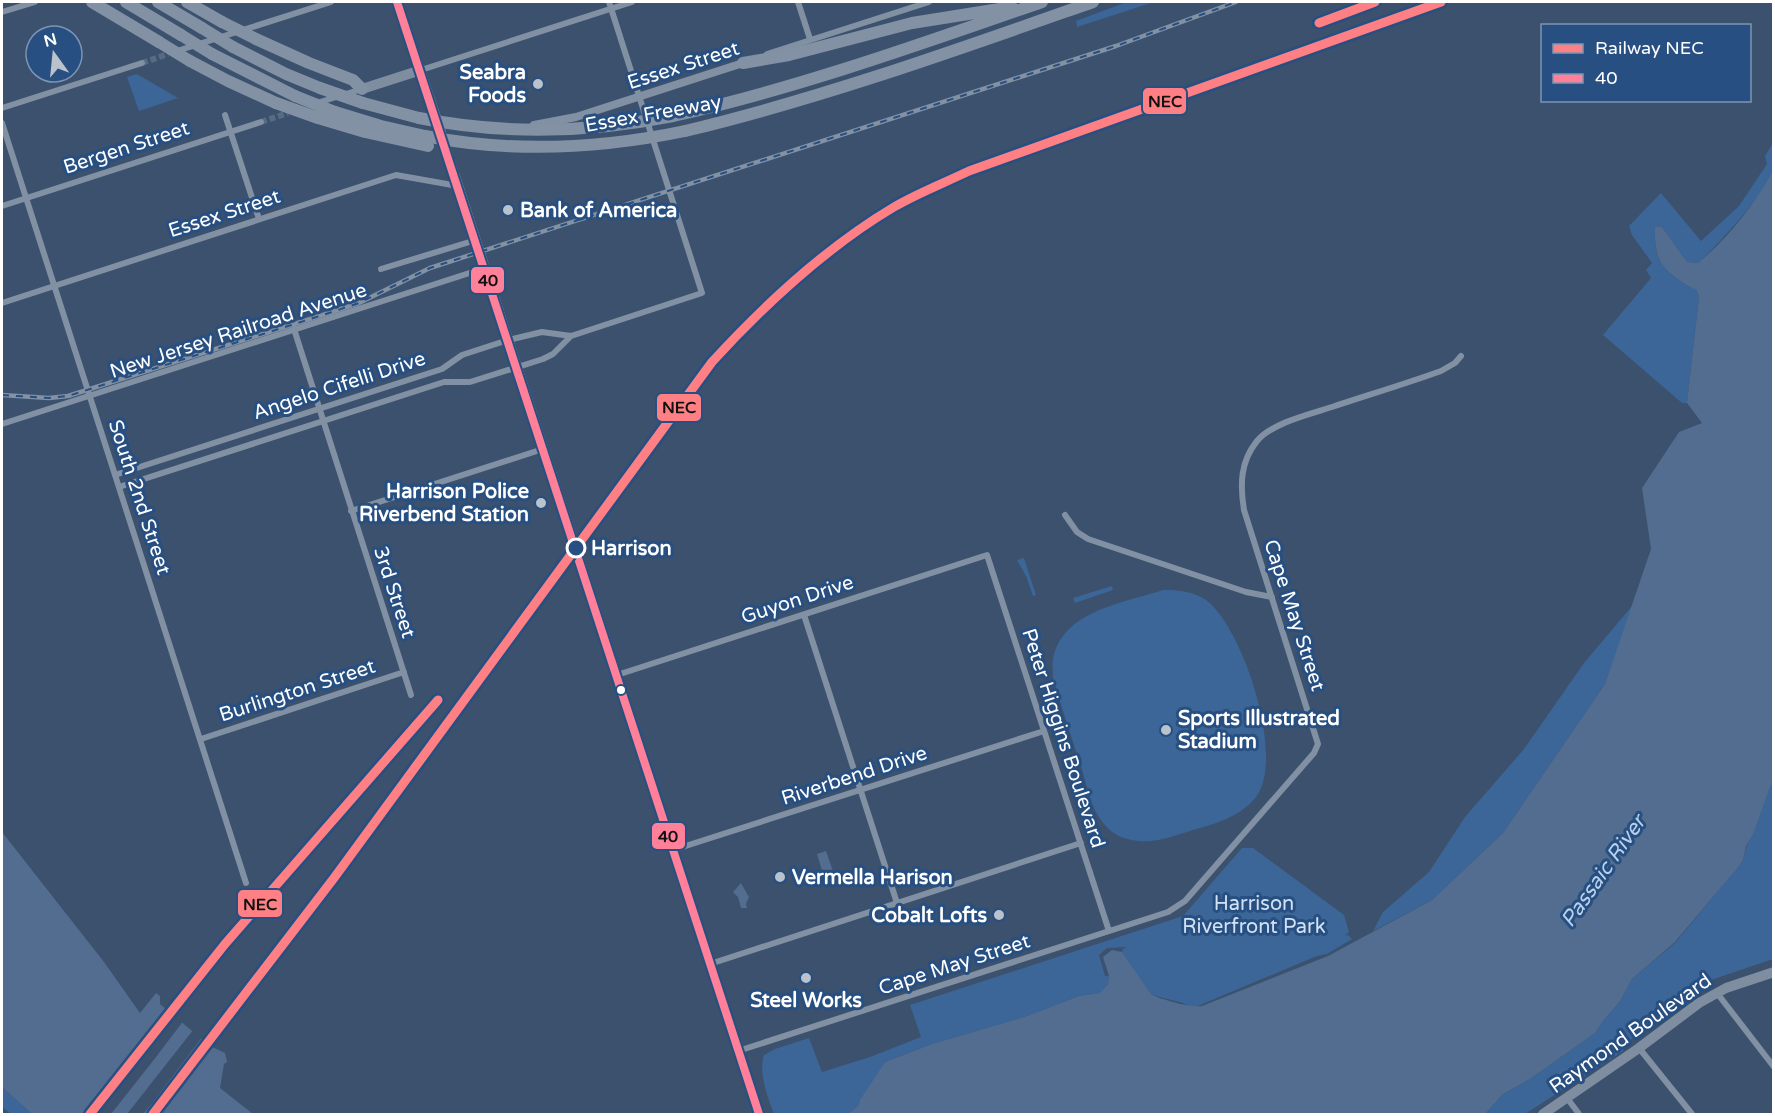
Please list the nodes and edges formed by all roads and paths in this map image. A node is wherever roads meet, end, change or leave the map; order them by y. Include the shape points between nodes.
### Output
1 (35, 2) edge
2 (92, 2) edge
3 (126, 2) edge
4 (158, 2) edge
5 (187, 2) edge
6 (330, 2) edge
7 (397, 2) edge
8 (632, 2) edge
9 (798, 2) edge
10 (929, 2) edge
11 (1042, 2) edge
12 (1093, 2) edge
13 (610, 5) edge
14 (1028, 6) junction
15 (2, 12) edge
16 (810, 39) junction
17 (168, 54) tunnel mouth
18 (142, 63) tunnel mouth
19 (743, 63) junction
20 (421, 70) junction
21 (363, 89) junction
22 (640, 96) junction
23 (2, 108) edge
24 (288, 113) tunnel mouth
25 (225, 115) dead end
26 (261, 122) tunnel mouth
27 (2, 123) edge
28 (230, 132) junction
29 (441, 132) joint
30 (426, 141) junction
31 (457, 181) joint
32 (26, 198) junction
33 (2, 206) edge
34 (259, 219) junction
35 (476, 240) junction
36 (485, 268) junction
37 (381, 269) dead end
38 (53, 286) junction
39 (2, 303) edge
40 (294, 329) junction
41 (571, 336) junction
42 (508, 340) junction
43 (1461, 356) dead end
44 (517, 367) junction
45 (90, 395) junction
46 (319, 410) junction
47 (323, 422) junction
48 (2, 424) edge
49 (543, 451) junction
50 (115, 475) junction
51 (119, 487) junction
52 (351, 511) junction
53 (1065, 515) dead end
54 (987, 555) joint
55 (1272, 597) junction
56 (804, 615) junction
57 (404, 672) junction
58 (617, 675) junction
59 (411, 694) dead end
60 (1044, 731) junction
61 (201, 740) junction
62 (862, 789) junction
63 (1081, 843) junction
64 (673, 850) junction
65 (246, 883) dead end
66 (897, 903) junction
67 (1109, 931) junction
68 (710, 964) junction
69 (1773, 972) edge
70 (1717, 993) junction
71 (1639, 1048) junction
72 (738, 1051) junction
73 (1773, 1067) edge
74 (1567, 1098) junction
75 (759, 1114) edge
76 (1543, 1114) edge
77 (1579, 1114) edge
78 (1692, 1114) edge

1 - 15 street
2 - 30 highway, bridge via 190,61 276,103 372,134
3 - 30 highway, Essex Freeway, bridge via 212,54 295,96
4 - 14 highway, Essex Freeway, bridge via 280,71 363,103 419,118 532,131 602,128 725,103
5 - 21 highway, bridge via 256,39 350,79
6 - 17 street
7 - 20 main road
8 - 13 street
9 - 16 street
10 - 16 street, Essex Street
11 - 14 highway, Essex Freeway
12 - 30 highway, Essex Freeway, bridge via 846,85 685,131 603,144 533,147
13 - 20 street
13 - 22 street
14 - 19 highway via 912,23
16 - 19 street, Essex Street
18 - 23 street
19 - 22 street, Essex Street
20 - 21 main road
20 - 29 main road
21 - 24 street
22 - 29 street, Essex Street via 553,122
22 - 41 street, Angelo Cifelli Drive via 702,294
25 - 28 street
26 - 28 street, Bergen Street
27 - 32 street, South 2nd Street
28 - 32 street, Bergen Street
28 - 34 street
31 - 34 street, Essex Street via 396,176
31 - 35 main road
32 - 33 street, Bergen Street
32 - 38 street, South 2nd Street
34 - 38 street, Essex Street
35 - 36 main road
35 - 37 street
36 - 40 street, New Jersey Railroad Avenue
36 - 42 main road
38 - 39 street, Essex Street
38 - 45 street, South 2nd Street
40 - 45 street, New Jersey Railroad Avenue
40 - 46 street, 3rd Street
41 - 42 street, Angelo Cifelli Drive via 542,333
41 - 44 street, Angelo Cifelli Drive via 548,357
42 - 44 main road
42 - 46 street, Angelo Cifelli Drive via 462,355 442,369
43 - 55 street, Cape May Street via 1441,371 1297,419 1267,432 1257,441 1242,472 1241,490
44 - 47 street, Angelo Cifelli Drive via 470,382 444,382
44 - 49 main road
45 - 48 street, New Jersey Railroad Avenue
45 - 50 street, South 2nd Street
46 - 47 street, 3rd Street
46 - 50 street, Angelo Cifelli Drive
47 - 51 street, Angelo Cifelli Drive
47 - 52 street, 3rd Street
49 - 52 street
49 - 58 main road
50 - 51 street, South 2nd Street
51 - 61 street, South 2nd Street
52 - 57 street, 3rd Street
53 - 55 street via 1077,532 1088,539 1246,592
54 - 56 street, Guyon Drive
54 - 60 street, Peter Higgins Boulevard
55 - 67 street, Cape May Street via 1318,739 1317,748 1182,904
56 - 58 street, Guyon Drive
56 - 62 street
57 - 59 street, 3rd Street
57 - 61 street, Burlington Street
58 - 64 main road
60 - 62 street, Riverbend Drive
60 - 63 street, Peter Higgins Boulevard
61 - 65 street, South 2nd Street
62 - 64 street, Riverbend Drive
62 - 66 street
63 - 66 street
63 - 67 street, Peter Higgins Boulevard
64 - 68 main road
66 - 68 street
67 - 72 street, Cape May Street
68 - 72 main road
69 - 70 main road, Raymond Boulevard
70 - 71 main road, Raymond Boulevard
70 - 73 street
71 - 74 main road, Raymond Boulevard
71 - 78 street
72 - 75 main road
74 - 76 main road, Raymond Boulevard
74 - 77 street

